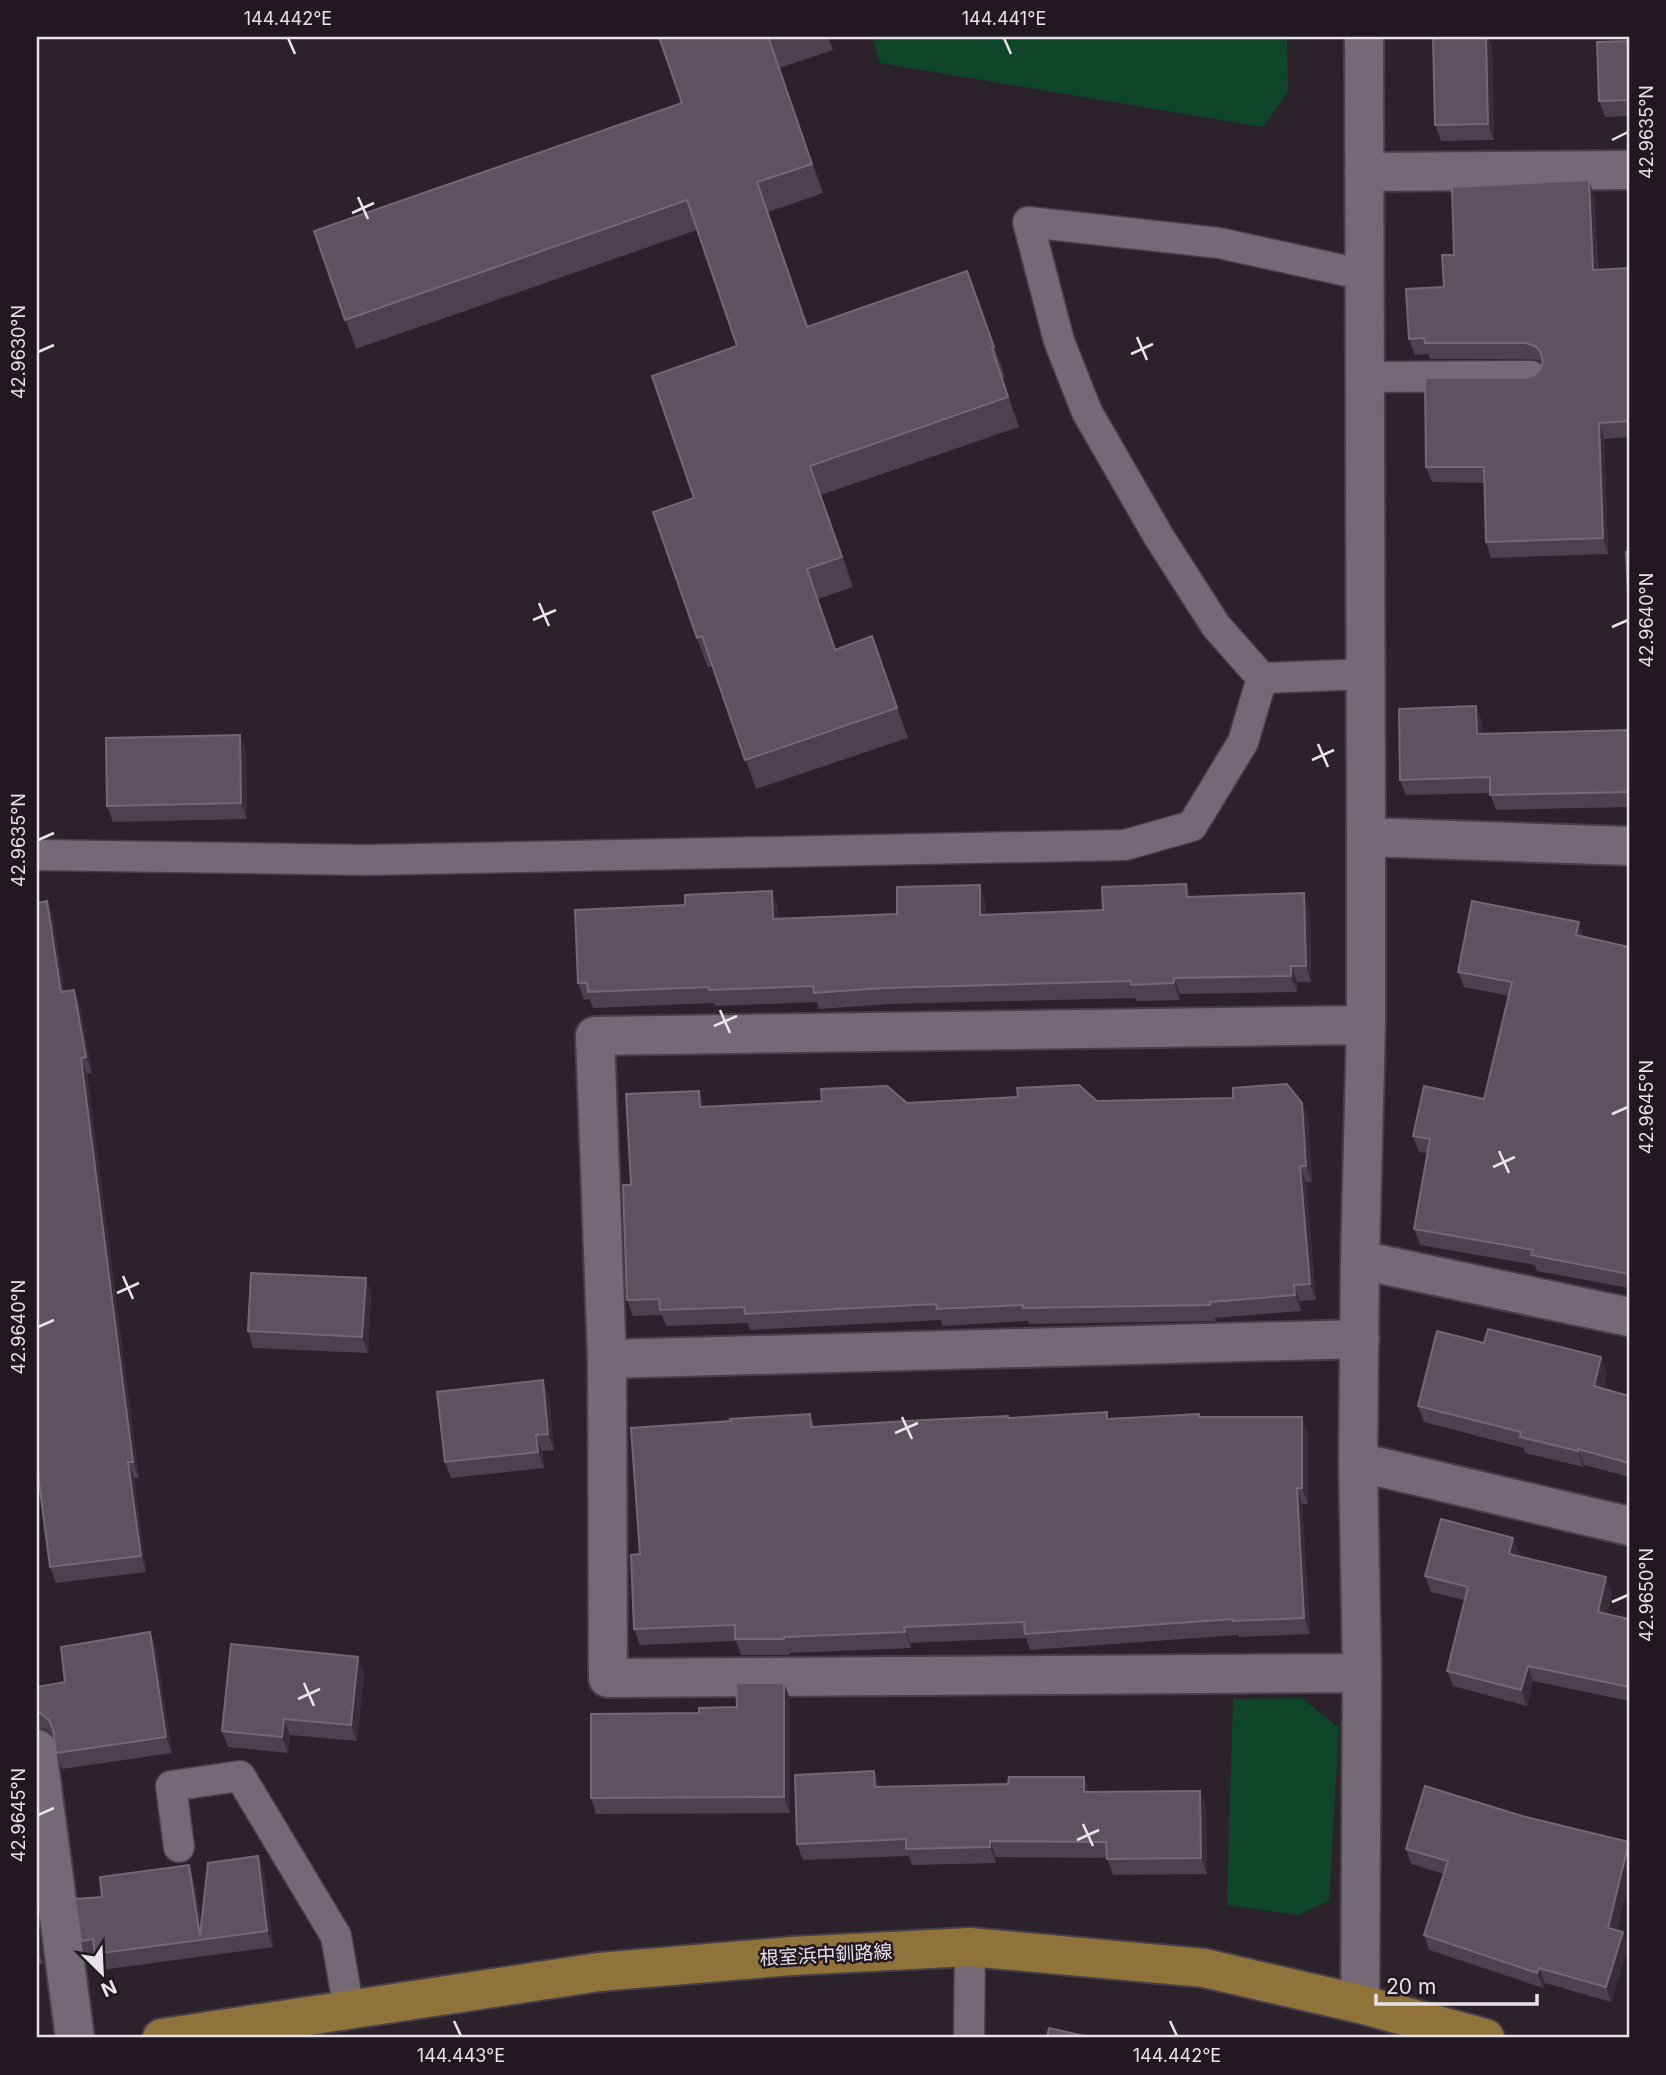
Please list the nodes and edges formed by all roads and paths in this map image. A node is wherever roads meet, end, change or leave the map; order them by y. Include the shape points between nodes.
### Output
1 (1364, 37) edge
2 (1629, 170) edge
3 (1366, 172) junction
4 (1365, 275) junction
5 (1531, 376) edge
6 (1365, 377) junction
7 (1366, 674) junction
8 (1262, 678) junction
9 (1366, 836) junction
10 (1629, 846) edge
11 (37, 855) edge
12 (1366, 1025) junction
13 (1360, 1260) junction
14 (1629, 1317) edge
15 (1360, 1339) junction
16 (607, 1359) junction
17 (1358, 1462) junction
18 (1629, 1526) edge
19 (1362, 1673) junction
20 (37, 1749) edge
21 (179, 1847) dead end
22 (970, 1947) junction
23 (1360, 2004) junction
24 (349, 2010) junction
25 (75, 2038) edge
26 (162, 2038) edge
27 (969, 2038) edge
28 (1485, 2038) edge

1 - 3 street
2 - 3 street
3 - 4 street
4 - 6 street
4 - 8 lane via 1219,243 1028,222 1059,341 1087,412 1158,537 1216,626
5 - 6 lane
6 - 7 street
7 - 8 lane
7 - 9 street
8 - 11 lane via 1243,742 1192,826 1125,845 365,860
9 - 10 street
9 - 12 street
12 - 13 street
12 - 16 street via 595,1037
13 - 14 street
13 - 15 street
15 - 16 street
15 - 17 street
16 - 19 street via 608,1678
17 - 18 street
17 - 19 street
19 - 23 street
20 - 25 street
21 - 24 lane via 172,1786 240,1776 336,1936
22 - 23 main road, 根室浜中釧路線 via 1204,1968
22 - 24 main road, 根室浜中釧路線 via 599,1972
22 - 27 lane
23 - 28 main road, 根室浜中釧路線
24 - 26 main road, 根室浜中釧路線

